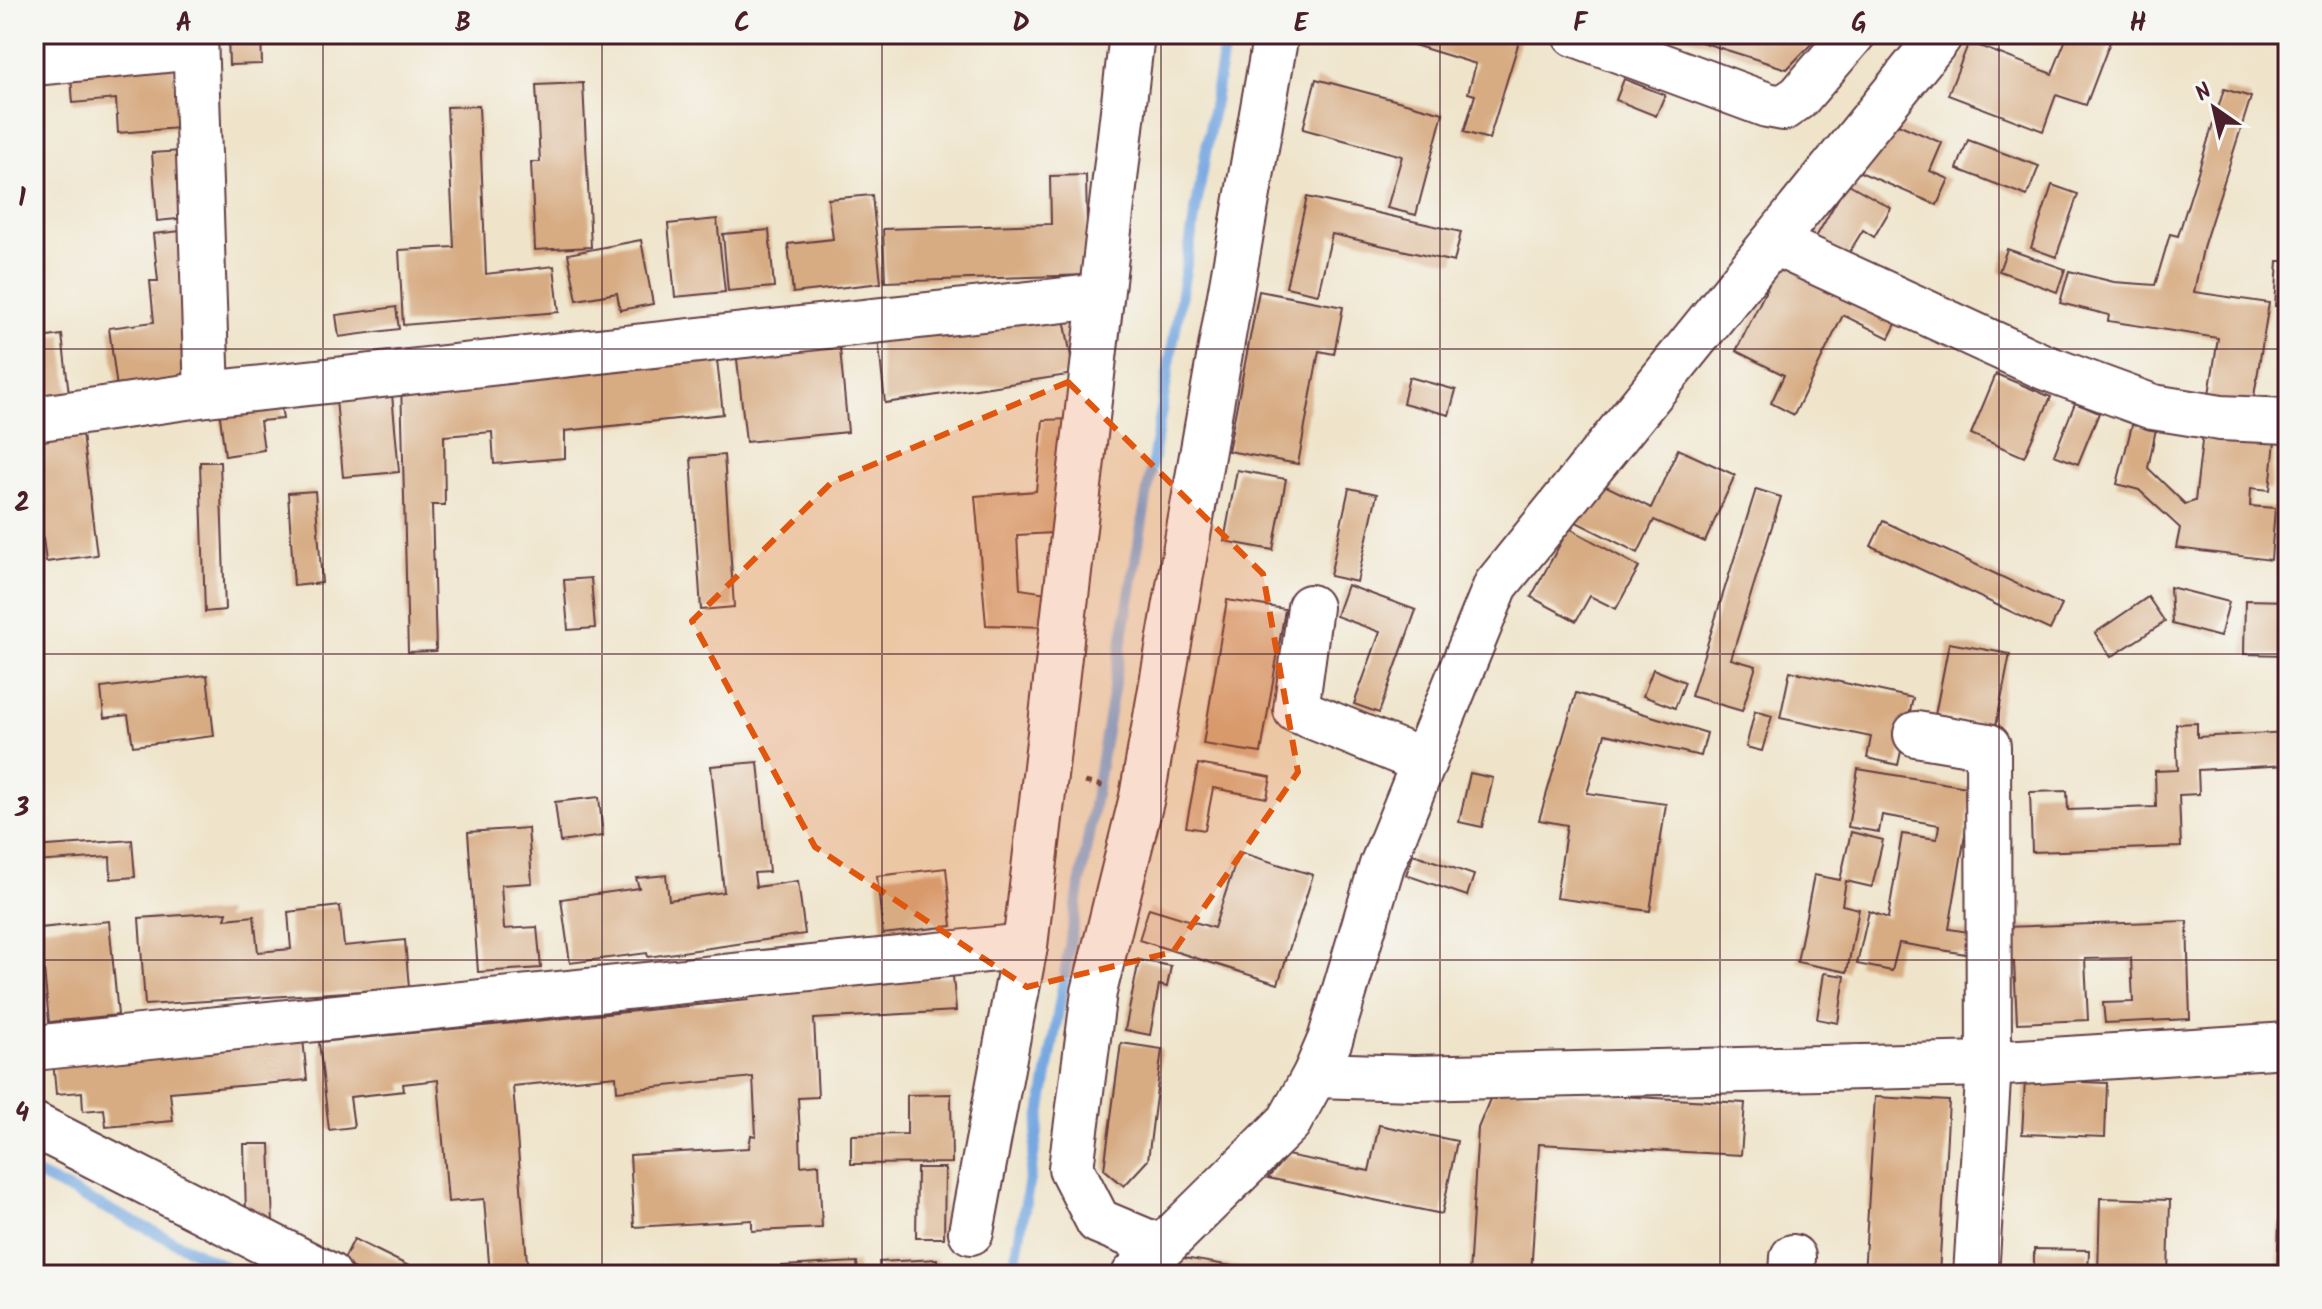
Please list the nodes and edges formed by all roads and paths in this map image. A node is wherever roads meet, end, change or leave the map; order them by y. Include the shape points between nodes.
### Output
1 (1132, 34) edge
2 (1276, 34) edge
3 (1575, 34) edge
4 (1853, 34) edge
5 (1939, 37) dead end
6 (195, 41) edge
7 (34, 63) edge
8 (1775, 243) junction
9 (1101, 296) junction
10 (207, 394) junction
11 (34, 419) edge
12 (2288, 421) edge
13 (1310, 607) dead end
14 (1916, 734) dead end
15 (1422, 761) junction
16 (1045, 771) junction
17 (1142, 797) junction
18 (1025, 946) junction
19 (2288, 1045) edge
20 (34, 1048) edge
21 (1989, 1064) junction
22 (1315, 1075) junction
23 (34, 1125) edge
24 (971, 1232) dead end
25 (1147, 1261) edge
26 (329, 1275) edge
27 (1976, 1275) edge

1 - 9 street
2 - 17 street
3 - 4 street via 1783,108 1799,97
5 - 8 street
6 - 7 street
6 - 10 street
8 - 12 street via 2044,367 2153,407
8 - 15 street via 1496,585
9 - 10 street
9 - 16 street
10 - 11 street
13 - 15 street via 1296,710
14 - 21 street via 1988,746
15 - 22 street via 1382,865
16 - 17 path
16 - 18 street
17 - 25 street via 1094,992 1071,1168 1098,1221
18 - 20 street
18 - 24 street
19 - 21 street
21 - 22 street via 1414,1078
21 - 27 street
22 - 25 street via 1289,1122
23 - 26 street

